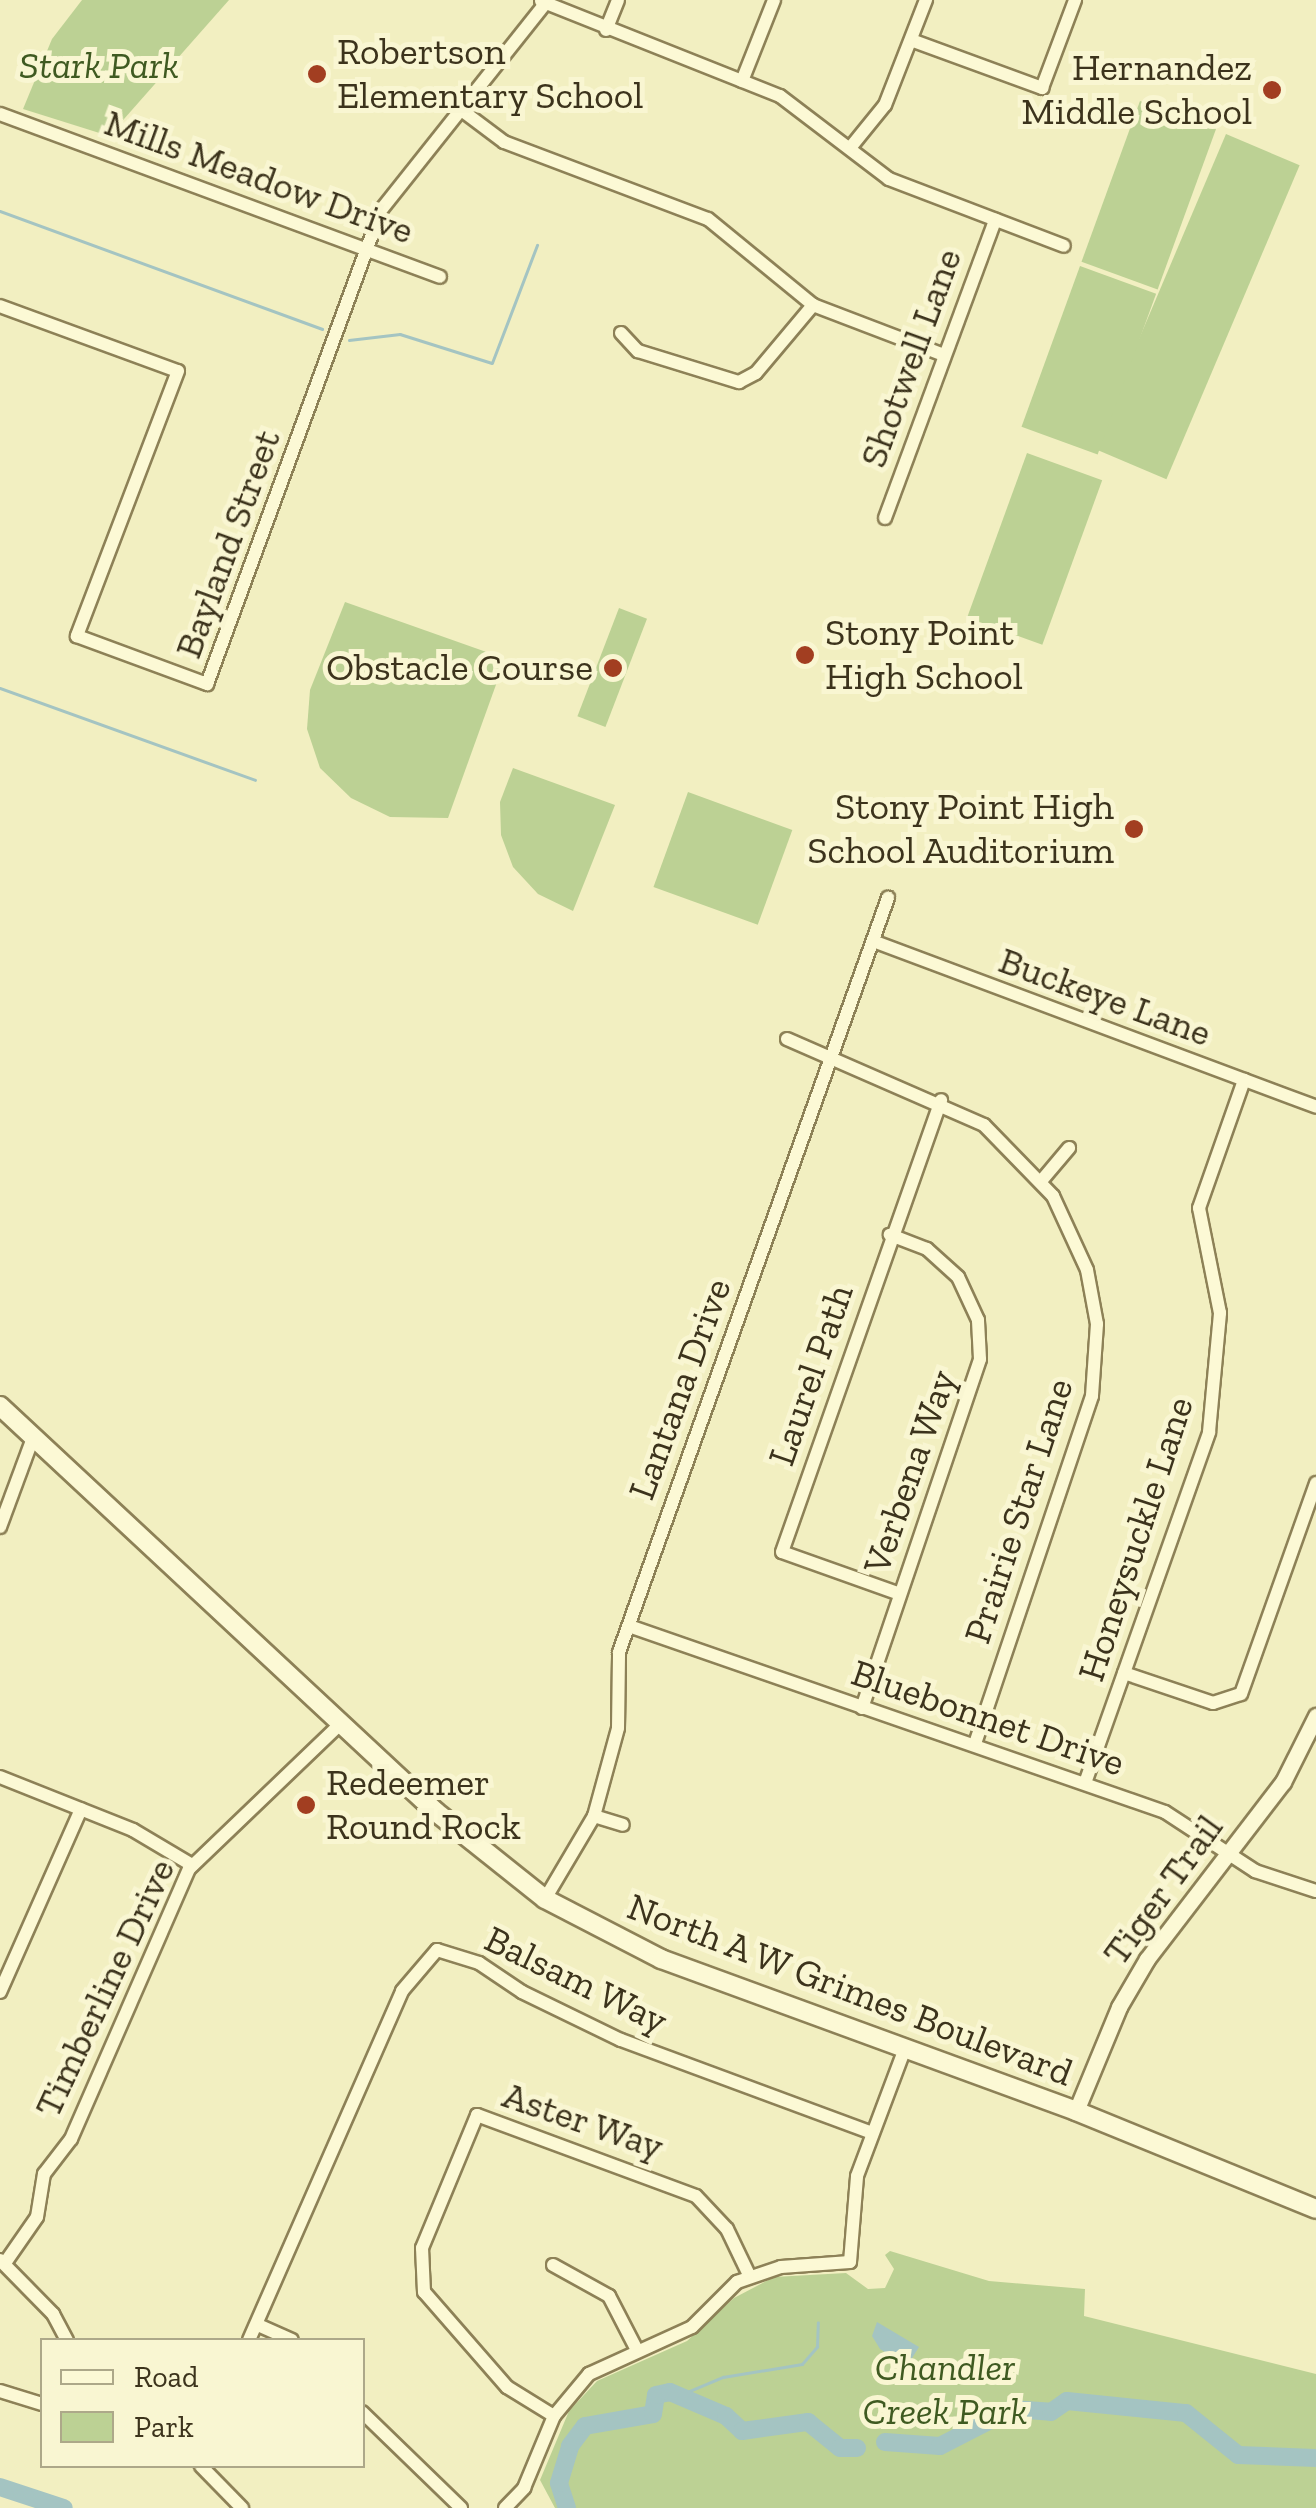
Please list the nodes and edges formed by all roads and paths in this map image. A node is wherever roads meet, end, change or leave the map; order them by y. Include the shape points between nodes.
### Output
1 (618, 0) edge
2 (774, 0) edge
3 (926, 0) edge
4 (1075, 0) edge
5 (542, 2) edge
6 (606, 30) junction
7 (911, 40) junction
8 (742, 81) junction
9 (460, 110) junction
10 (0, 114) edge
11 (850, 148) junction
12 (995, 220) junction
13 (1064, 246) dead end
14 (365, 248) junction
15 (440, 277) dead end
16 (813, 305) junction
17 (0, 306) edge
18 (621, 333) dead end
19 (944, 355) junction
20 (884, 518) dead end
21 (888, 898) dead end
22 (873, 941) junction
23 (787, 1039) dead end
24 (829, 1056) junction
25 (1244, 1080) junction
26 (941, 1100) junction
27 (1316, 1107) edge
28 (1068, 1148) dead end
29 (1042, 1180) junction
30 (890, 1235) junction
31 (0, 1406) edge
32 (34, 1438) junction
33 (1316, 1483) edge
34 (0, 1528) edge
35 (900, 1594) junction
36 (629, 1626) junction
37 (1124, 1674) junction
38 (862, 1708) junction
39 (1316, 1716) edge
40 (341, 1723) junction
41 (976, 1744) junction
42 (0, 1777) edge
43 (1084, 1783) junction
44 (81, 1809) junction
45 (594, 1816) junction
46 (623, 1825) dead end
47 (1228, 1855) junction
48 (192, 1865) junction
49 (1316, 1891) edge
50 (545, 1899) junction
51 (0, 1992) edge
52 (904, 2050) junction
53 (1076, 2111) junction
54 (872, 2133) junction
55 (1316, 2209) edge
56 (2, 2262) edge
57 (553, 2264) dead end
58 (750, 2277) junction
59 (258, 2325) junction
60 (65, 2338) edge
61 (250, 2338) edge
62 (287, 2338) edge
63 (637, 2350) junction
64 (0, 2392) edge
65 (40, 2403) edge
66 (365, 2415) edge
67 (554, 2416) junction
68 (203, 2468) edge
69 (242, 2508) edge
70 (462, 2508) edge
71 (505, 2508) edge

1 - 6 street
2 - 8 street
3 - 7 street
4 - 7 street via 1042,88
5 - 6 street
5 - 9 street, Bayland Street
6 - 8 street
7 - 11 street via 885,105
8 - 11 street via 796,105
9 - 14 street, Bayland Street via 404,174
9 - 16 street via 504,142 708,219
10 - 14 street, Mills Meadow Drive
11 - 12 street via 890,179
12 - 13 street
12 - 19 street, Shotwell Lane
14 - 15 street, Mills Meadow Drive
14 - 17 street, Bayland Street via 208,684 78,636 178,371
16 - 18 street via 756,373 739,382 638,351
16 - 19 street
19 - 20 street, Shotwell Lane
21 - 22 street, Lantana Drive
22 - 24 street, Lantana Drive
22 - 25 street, Buckeye Lane
23 - 24 street, Prairie Star Lane
24 - 26 street, Prairie Star Lane
24 - 36 street, Lantana Drive
25 - 27 street, Buckeye Lane
25 - 37 street, Honeysuckle Lane via 1199,1208 1220,1313 1212,1418
26 - 29 street, Prairie Star Lane via 1004,1141
26 - 30 street, Laurel Path
28 - 29 street
29 - 41 street, Prairie Star Lane via 1087,1270 1096,1369 1078,1448
30 - 35 street, Verbena Way via 927,1249 953,1270 974,1305 981,1343 977,1382
30 - 35 street, Laurel Path via 782,1552
31 - 32 main road, North A W Grimes Boulevard
32 - 34 street
32 - 40 main road, North A W Grimes Boulevard
33 - 37 street via 1240,1694 1213,1703
35 - 38 street, Verbena Way
36 - 38 street, Bluebonnet Drive
36 - 45 street, Lantana Drive via 618,1652 618,1728
37 - 43 street, Honeysuckle Lane
38 - 41 street, Bluebonnet Drive
39 - 47 street, Tiger Trail via 1284,1782
40 - 48 street, Timberline Drive
40 - 50 main road, North A W Grimes Boulevard via 494,1863
41 - 43 street, Bluebonnet Drive
42 - 44 street
43 - 47 street, Bluebonnet Drive via 1165,1812
44 - 48 street via 154,1840
44 - 51 street
45 - 46 street
45 - 50 street, Lantana Drive
47 - 49 street, Bluebonnet Drive via 1278,1881
47 - 53 street, Tiger Trail via 1147,1959 1119,2007
48 - 56 street, Timberline Drive via 71,2139 44,2174 37,2216
50 - 52 main road, North A W Grimes Boulevard via 635,1949
52 - 53 main road, North A W Grimes Boulevard
52 - 54 street
53 - 55 main road, North A W Grimes Boulevard
54 - 58 street via 857,2176 850,2262
54 - 59 street, Balsam Way via 621,2040 479,1963 437,1950 402,1991
56 - 60 street via 53,2314
57 - 63 street via 609,2296
58 - 63 street via 731,2286 692,2327
58 - 67 street, Aster Way via 722,2222 696,2196 477,2115 425,2241 421,2278 431,2306 507,2387
59 - 61 street, Balsam Way
59 - 62 street
63 - 67 street via 588,2374
64 - 65 street
66 - 70 street
67 - 71 street via 524,2488
68 - 69 street

